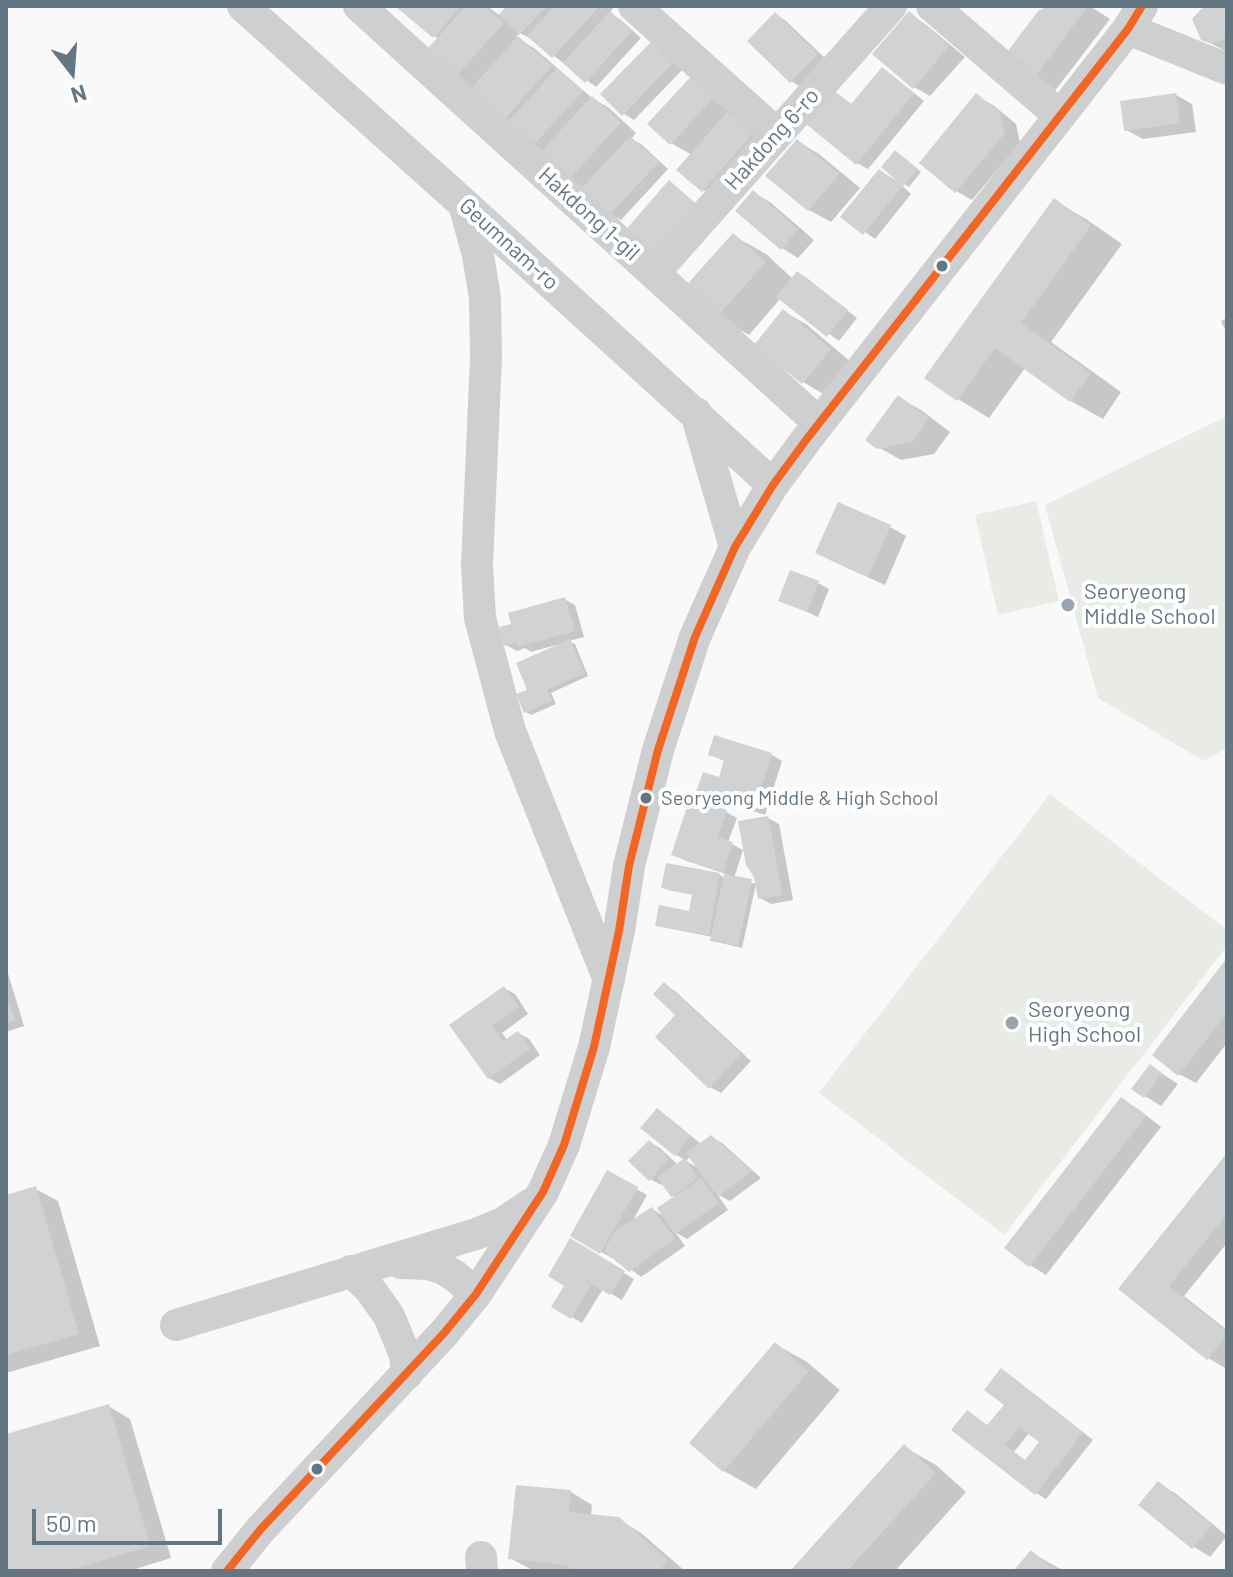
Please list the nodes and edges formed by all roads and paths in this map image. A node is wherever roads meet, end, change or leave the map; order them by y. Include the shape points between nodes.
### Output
1 (243, 6) edge
2 (359, 6) edge
3 (634, 6) edge
4 (891, 6) edge
5 (932, 6) edge
6 (1135, 18) edge
7 (1227, 69) edge
8 (1059, 115) junction
9 (777, 134) junction
10 (464, 204) junction
11 (654, 273) junction
12 (696, 413) junction
13 (819, 423) junction
14 (773, 485) junction
15 (735, 547) junction
16 (609, 980) junction
17 (543, 1192) junction
18 (361, 1268) junction
19 (476, 1294) junction
20 (176, 1325) dead end
21 (407, 1374) junction
22 (227, 1571) edge

1 - 10 street, Geumnam-ro
2 - 11 street, Hakdong 1-gil
3 - 9 street
4 - 9 street, Hakdong 6-ro
5 - 8 street
6 - 7 street
6 - 8 street
8 - 13 street
9 - 11 street, Hakdong 6-ro
10 - 12 street, Geumnam-ro
10 - 16 street via 485,298 480,618 510,731
11 - 13 street, Hakdong 1-gil
12 - 14 street, Geumnam-ro
12 - 15 street
13 - 14 street
14 - 15 street
15 - 16 street via 695,637 658,750
16 - 17 street via 581,1094
17 - 18 street via 524,1210 489,1229
17 - 19 street
18 - 19 street via 428,1264 455,1276
18 - 20 street
18 - 21 street via 400,1340
19 - 21 street
21 - 22 street

